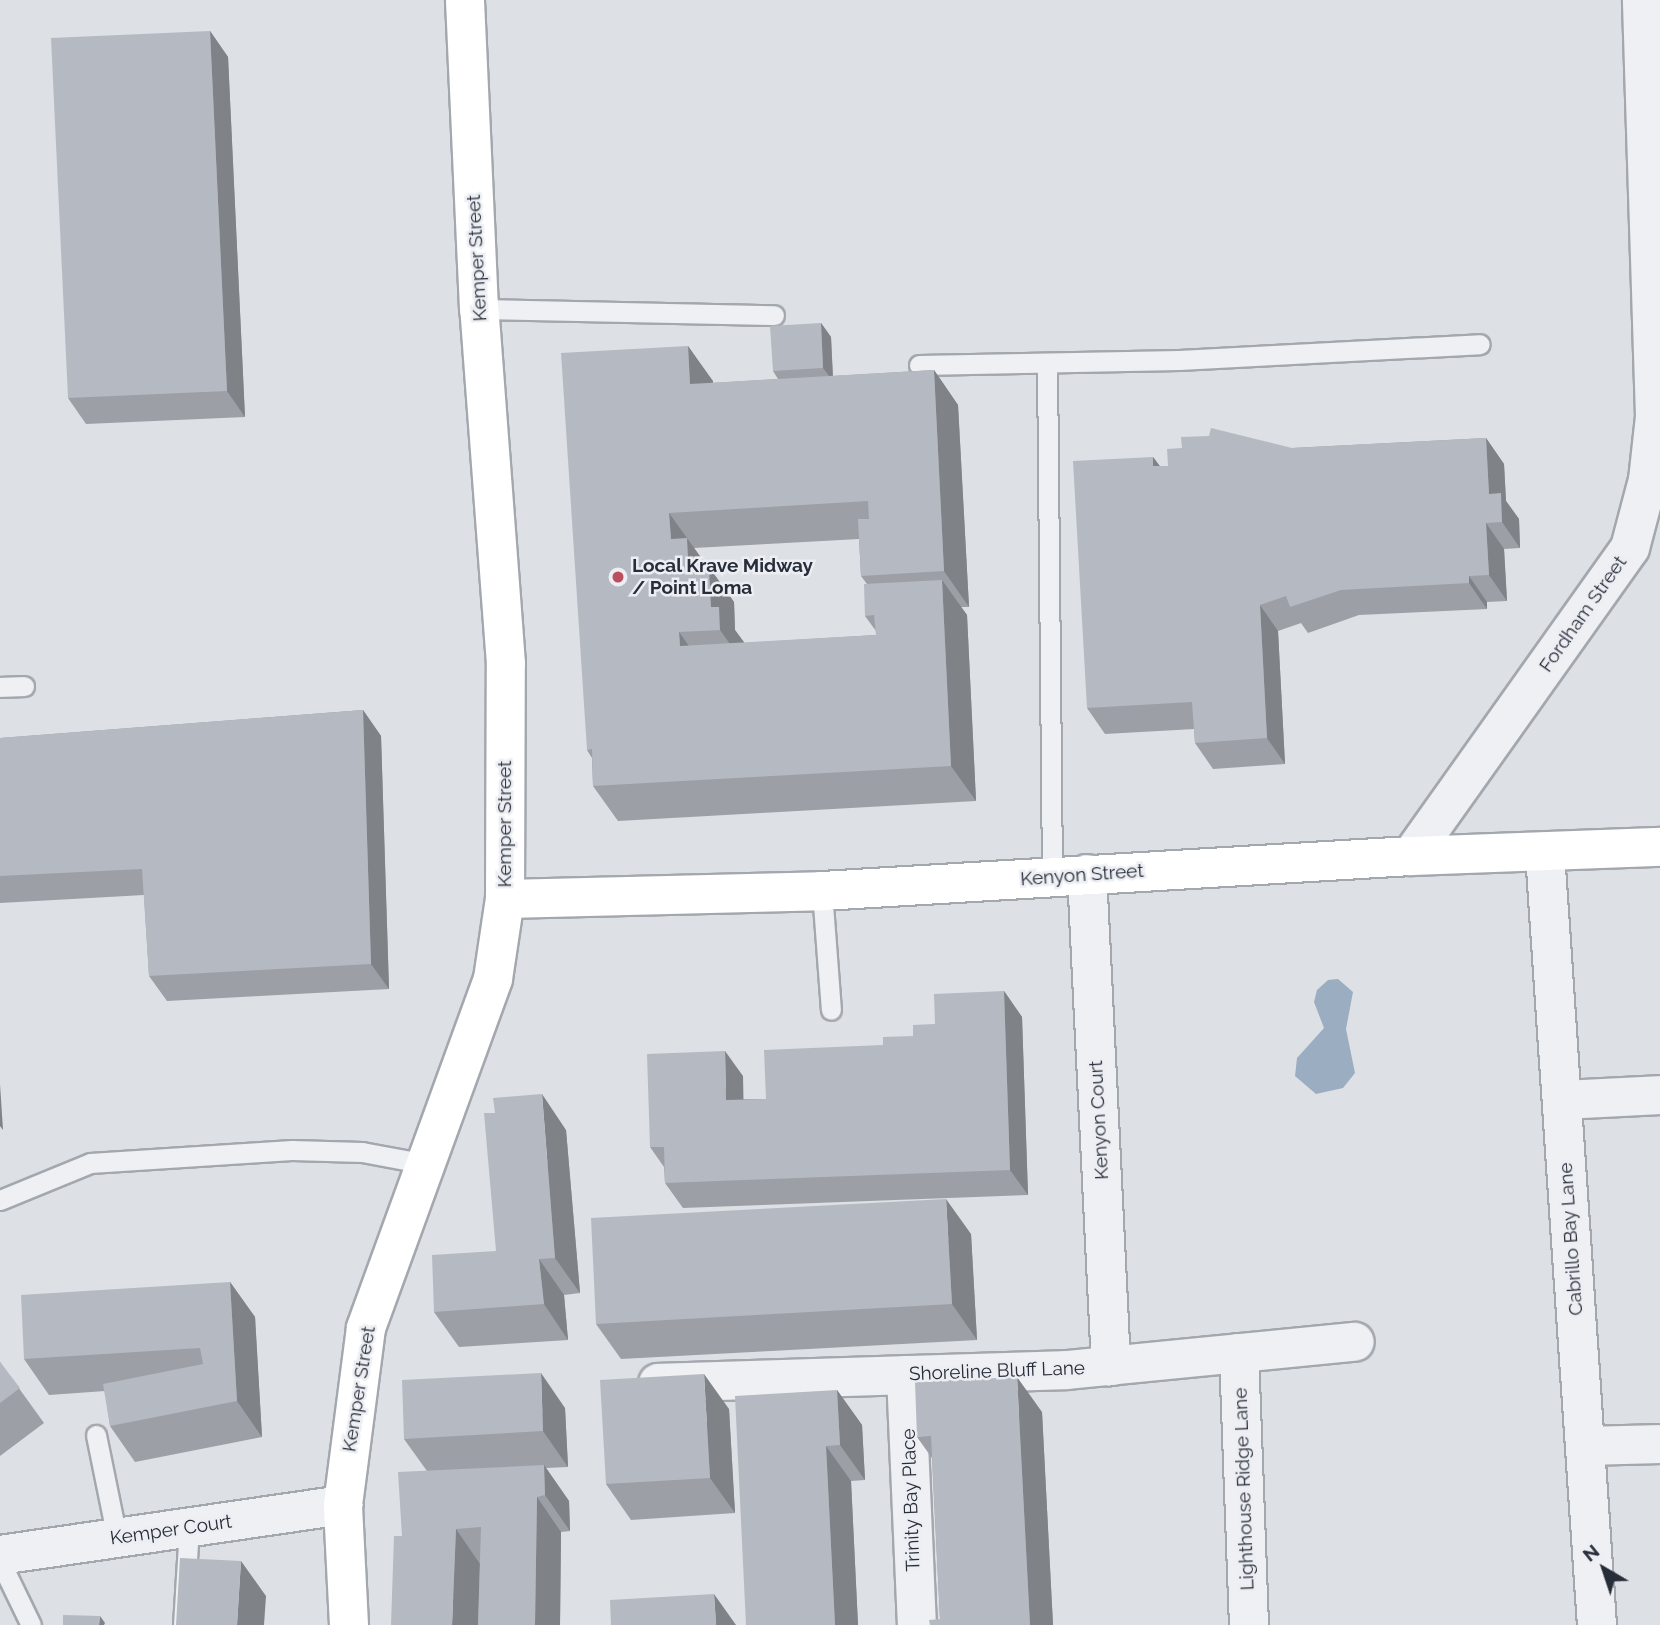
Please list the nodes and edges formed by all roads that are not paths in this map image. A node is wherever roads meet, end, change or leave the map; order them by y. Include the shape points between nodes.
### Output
1 (465, 0) edge
2 (1642, 0) edge
3 (479, 309) junction
4 (774, 315) dead end
5 (1480, 344) dead end
6 (1047, 364) junction
7 (919, 365) dead end
8 (1654, 481) edge
9 (24, 686) dead end
10 (0, 687) edge
11 (1660, 847) edge
12 (1545, 853) junction
13 (1411, 856) junction
14 (1070, 875) junction
15 (822, 891) junction
16 (505, 899) junction
17 (831, 1010) dead end
18 (1660, 1095) edge
19 (1562, 1100) junction
20 (426, 1164) junction
21 (0, 1200) edge
22 (1355, 1342) dead end
23 (1239, 1353) junction
24 (1111, 1366) junction
25 (906, 1375) junction
26 (638, 1383) edge
27 (96, 1435) dead end
28 (1660, 1444) edge
29 (1585, 1446) junction
30 (342, 1505) junction
31 (189, 1527) junction
32 (117, 1538) junction
33 (0, 1555) edge
34 (0, 1561) edge
35 (31, 1625) edge
36 (183, 1625) edge
37 (349, 1625) edge
38 (916, 1625) edge
39 (1249, 1625) edge
40 (1597, 1625) edge

1 - 3 street, Kemper Street
2 - 8 street, Fordham Street
3 - 4 lane
3 - 16 street, Kemper Street via 506,664
5 - 6 lane
6 - 7 lane
6 - 14 lane
8 - 13 street, Fordham Street via 1630,548
9 - 10 lane
11 - 12 street, Kenyon Street
12 - 13 street, Kenyon Street
12 - 19 street, Cabrillo Bay Lane
13 - 14 street, Kenyon Street
14 - 15 street, Kenyon Street
14 - 24 street, Kenyon Court
15 - 16 street, Kenyon Street
15 - 17 lane
16 - 20 street, Kemper Street via 493,979
18 - 19 street
19 - 29 street, Cabrillo Bay Lane
20 - 21 lane via 362,1152 292,1150 90,1163
20 - 30 street, Kemper Street via 366,1328
22 - 23 street, Shoreline Bluff Lane
23 - 24 street, Shoreline Bluff Lane
23 - 39 street, Lighthouse Ridge Lane
24 - 25 street, Shoreline Bluff Lane
25 - 26 street, Shoreline Bluff Lane
25 - 38 street, Trinity Bay Place
27 - 32 lane
28 - 29 street
29 - 40 street, Cabrillo Bay Lane
30 - 31 street, Kemper Court
30 - 37 street, Kemper Street
31 - 32 street, Kemper Court
31 - 36 lane
32 - 33 street, Kemper Court
34 - 35 lane

